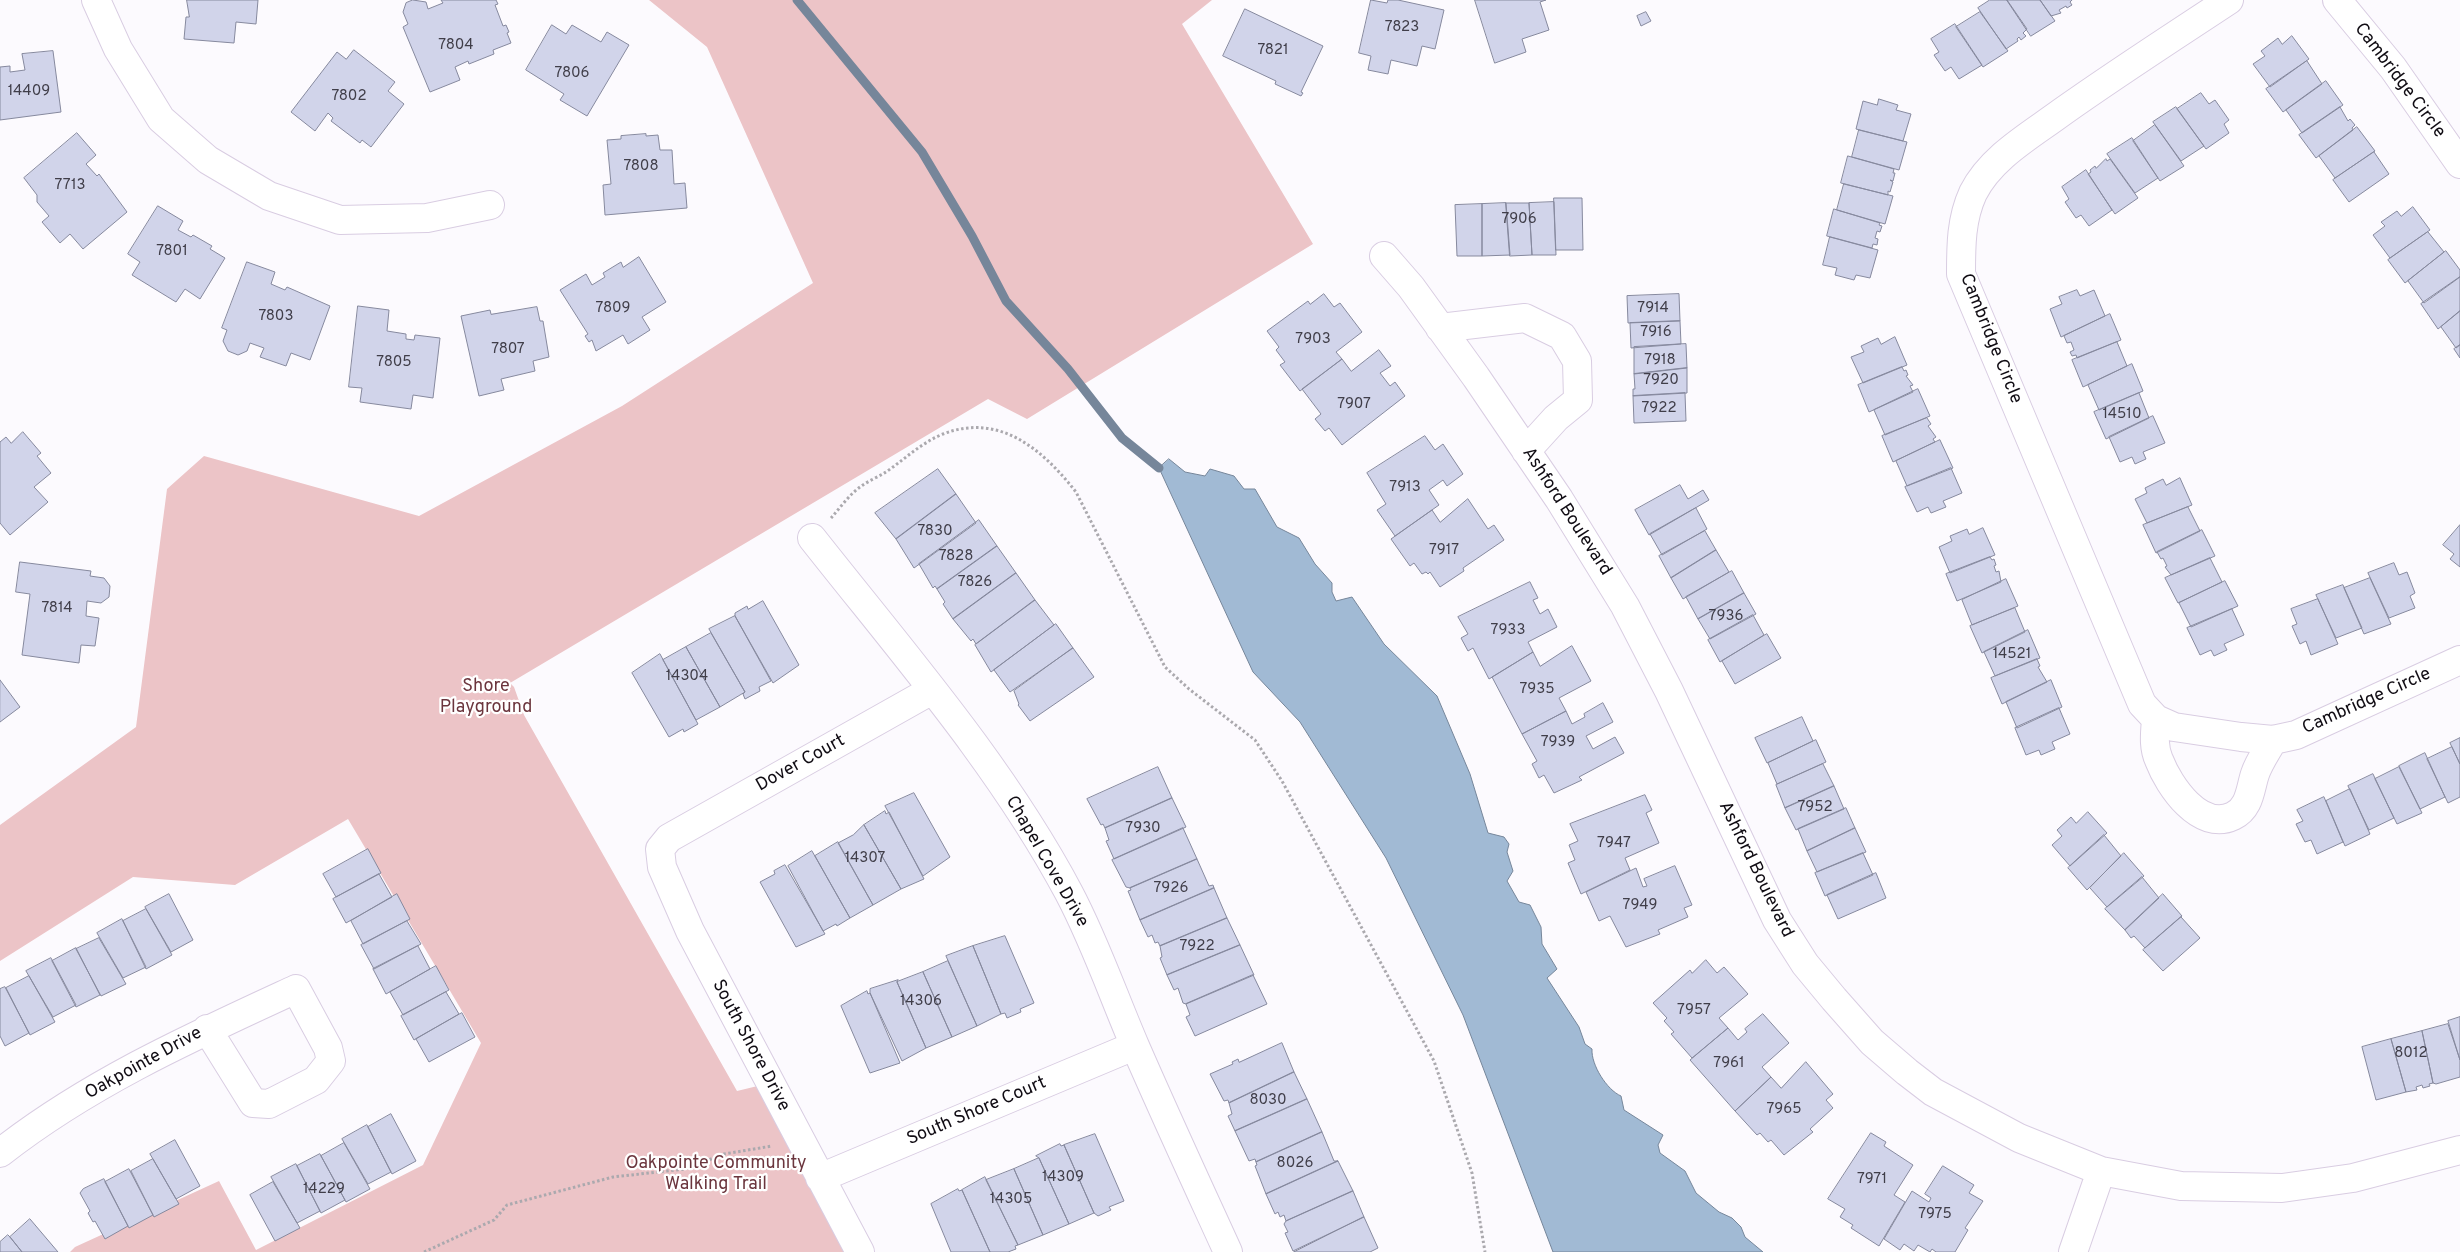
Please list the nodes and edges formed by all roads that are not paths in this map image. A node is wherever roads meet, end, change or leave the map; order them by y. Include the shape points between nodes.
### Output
1 (96, 0) edge
2 (2229, 0) edge
3 (2337, 0) edge
4 (2460, 164) edge
5 (490, 205) dead end
6 (1384, 256) dead end
7 (1440, 328) junction
8 (1526, 451) junction
9 (812, 538) road end
10 (2460, 660) edge
11 (932, 690) junction
12 (2156, 719) junction
13 (2273, 740) junction
14 (670, 838) joint
15 (207, 1030) junction
16 (1134, 1046) junction
17 (2460, 1150) edge
18 (0, 1153) edge
19 (2101, 1171) junction
20 (820, 1178) junction
21 (860, 1252) edge
22 (1228, 1252) edge
23 (2073, 1252) edge

1 - 5 street via 118,49 161,119 208,160 270,196 340,220 427,218
2 - 12 street, Cambridge Circle via 2088,94 2003,156 1985,174 1974,192 1964,216 1962,232 1961,274 2142,704
3 - 4 street, Cambridge Circle via 2393,68
6 - 7 street, Ashford Boulevard
7 - 8 street, Ashford Boulevard
7 - 8 street via 1525,318 1562,336 1577,361 1578,400 1556,418
8 - 19 street, Ashford Boulevard via 1625,606 1673,699 1776,920 1810,971 1872,1042 1933,1092 2019,1138
9 - 11 street, Chapel Cove Drive
10 - 13 street, Cambridge Circle via 2296,735
11 - 14 street, Dover Court
11 - 16 street, Chapel Cove Drive via 994,775 1068,892
12 - 13 street, Cambridge Circle via 2174,727
12 - 13 street via 2158,760 2169,779 2198,813 2213,819 2233,816 2245,805 2252,791 2255,773
14 - 20 street, South Shore Drive via 659,852 676,902
15 - 15 street, Oakpointe Drive via 253,1104 269,1104 316,1080 331,1061 328,1048 296,989
15 - 18 street, Oakpointe Drive via 116,1077
16 - 20 street, South Shore Court
16 - 22 street, Chapel Cove Drive
17 - 19 street, Ashford Boulevard via 2353,1178 2282,1188 2181,1186
19 - 23 street
20 - 21 street, South Shore Drive

